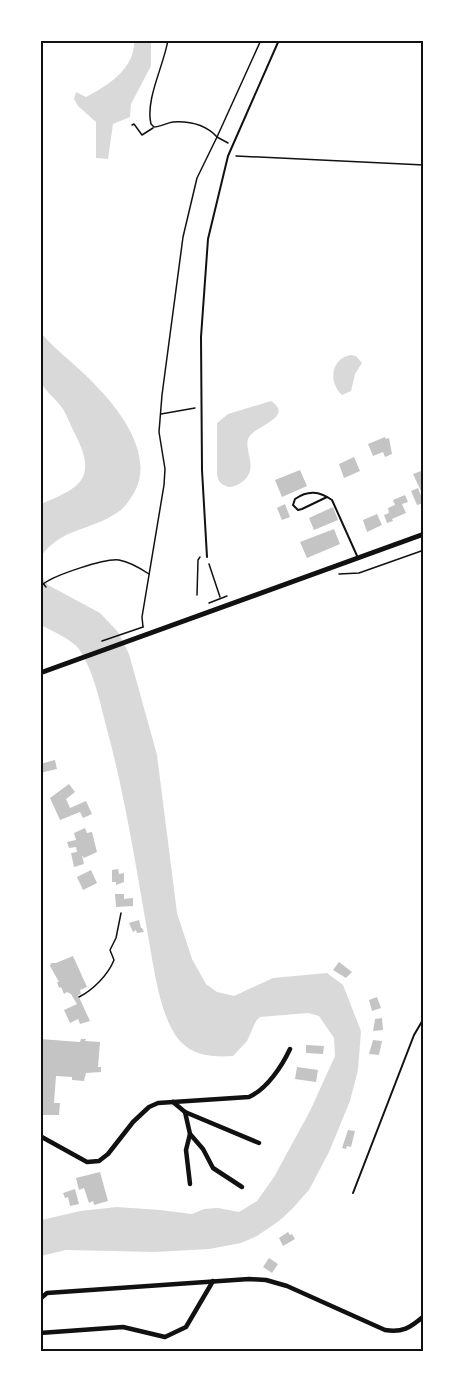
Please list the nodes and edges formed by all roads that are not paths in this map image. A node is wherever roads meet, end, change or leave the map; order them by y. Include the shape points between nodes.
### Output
1 (279, 40) edge
2 (327, 497) junction
3 (423, 534) edge
4 (207, 558) road end
5 (358, 558) junction
6 (40, 673) edge
7 (423, 1018) edge
8 (290, 1049) dead end
9 (173, 1102) junction
10 (185, 1112) junction
11 (190, 1134) junction
12 (40, 1136) edge
13 (259, 1143) dead end
14 (190, 1185) dead end
15 (242, 1187) dead end
16 (353, 1193) dead end
17 (213, 1281) junction
18 (40, 1299) edge
19 (423, 1316) edge
20 (40, 1333) edge

1 - 4 lane via 232,144 208,239 201,328
2 - 2 lane via 306,493 295,499 293,505 298,510
2 - 5 lane via 334,504
3 - 5 street
5 - 6 street
7 - 16 lane
8 - 9 street via 285,1061 249,1097
9 - 10 street
9 - 12 street via 149,1107 99,1161 87,1162
10 - 11 street
10 - 13 street
11 - 14 street via 186,1150
11 - 15 street via 213,1168
17 - 18 street via 47,1293
17 - 19 street via 249,1279 287,1286 385,1330 399,1332
17 - 20 street via 186,1327 165,1336 123,1327

